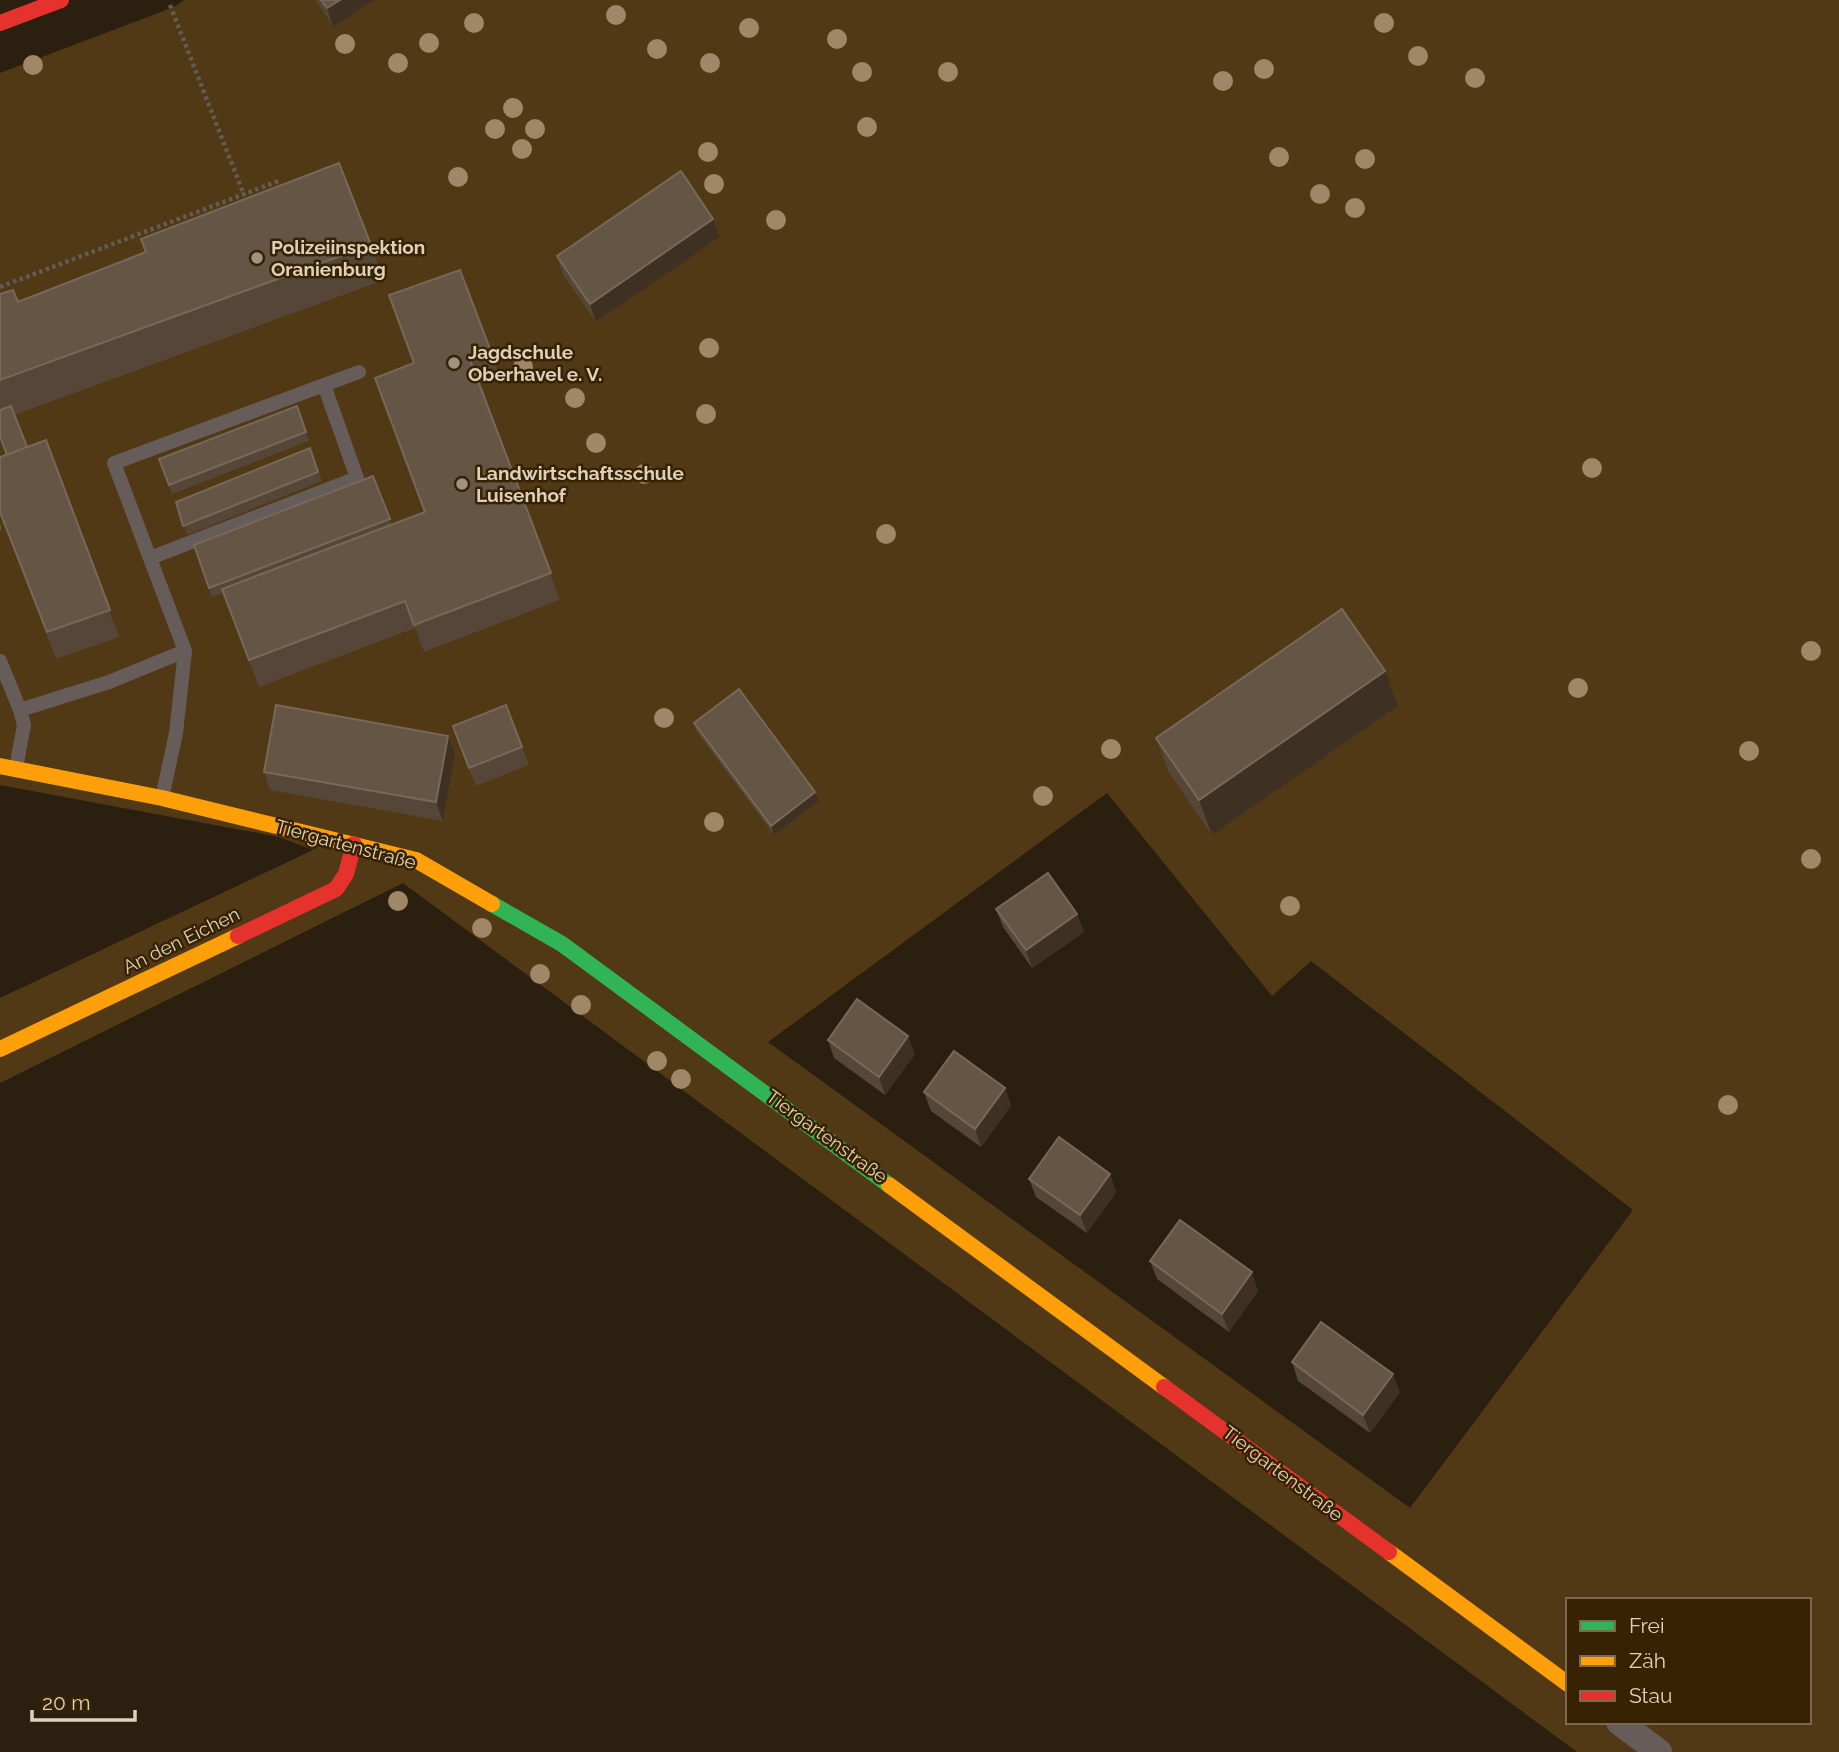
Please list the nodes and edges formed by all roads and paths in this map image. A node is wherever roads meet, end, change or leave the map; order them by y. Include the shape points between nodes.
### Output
1 (61, 0) edge
2 (170, 5) dead end
3 (0, 23) edge
4 (281, 180) dead end
5 (243, 195) junction
6 (0, 287) edge
7 (359, 372) dead end
8 (324, 384) junction
9 (150, 558) junction
10 (185, 651) junction
11 (0, 661) edge
12 (20, 710) junction
13 (8, 767) edge
14 (162, 798) junction
15 (354, 844) junction
16 (0, 1049) edge
17 (1566, 1683) edge
18 (1622, 1724) edge
19 (1659, 1752) edge

1 - 3 street
2 - 5 path
4 - 5 path
5 - 6 path
7 - 8 lane
8 - 9 lane via 357,478
8 - 9 lane via 114,463
9 - 10 lane
10 - 12 lane via 109,682
10 - 14 lane via 176,733
11 - 12 lane
12 - 13 lane via 24,725
13 - 14 street, Tiergartenstraße
14 - 15 street, Tiergartenstraße
15 - 16 street, An den Eichen via 346,874 336,889
15 - 17 street, Tiergartenstraße via 433,868 562,944
18 - 19 street

